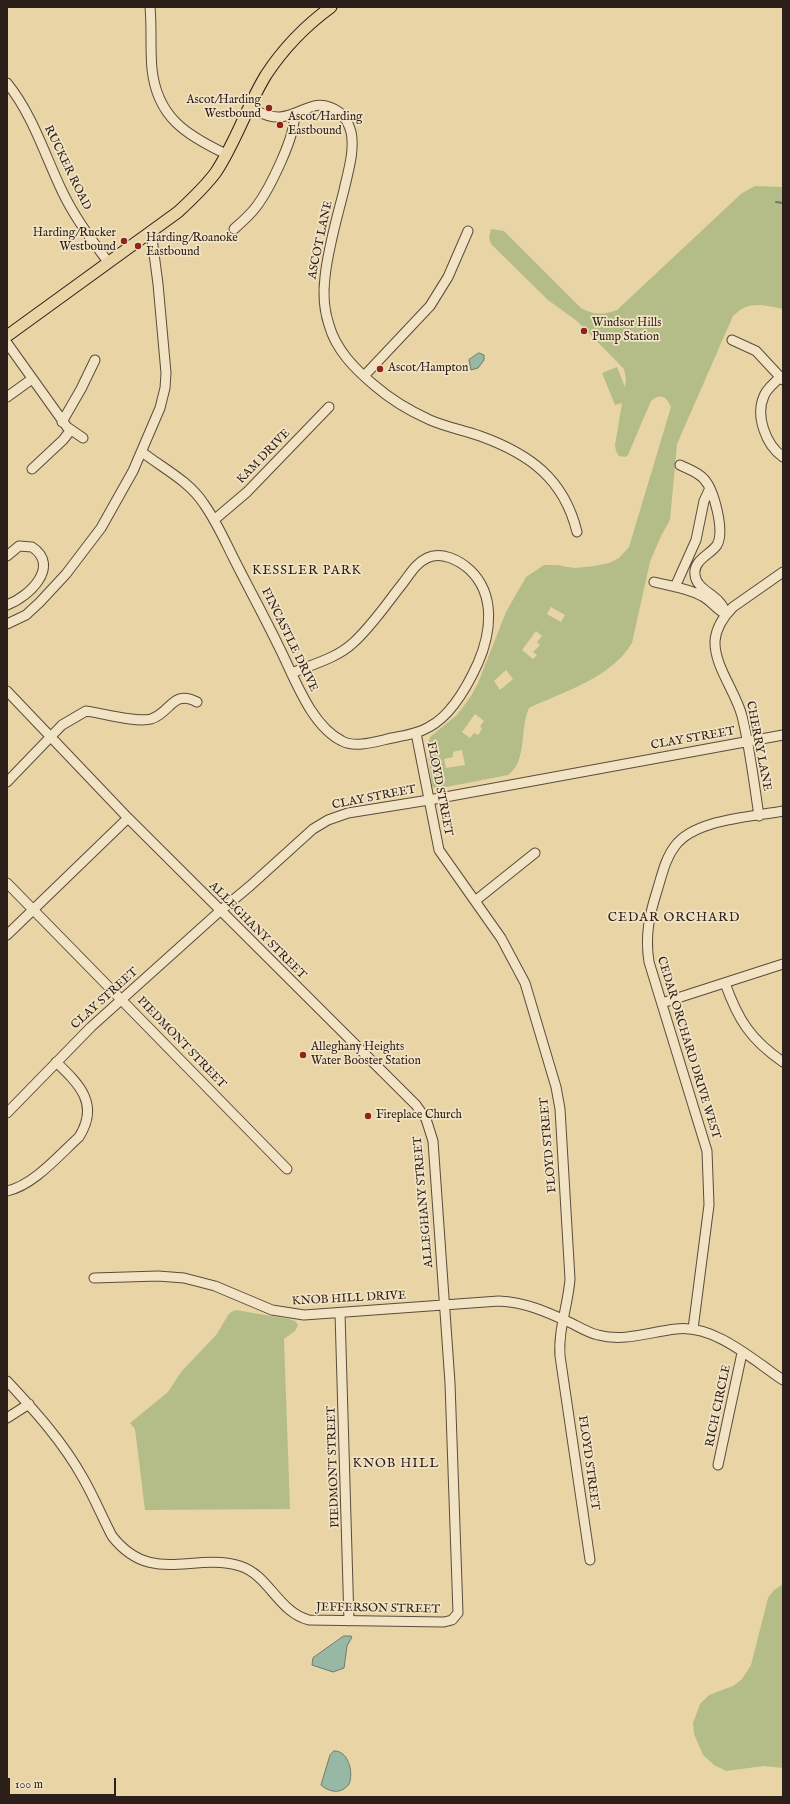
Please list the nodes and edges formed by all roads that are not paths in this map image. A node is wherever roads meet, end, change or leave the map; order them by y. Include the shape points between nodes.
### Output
1 (150, 7) edge
2 (331, 7) edge
3 (7, 83) edge
4 (249, 108) junction
5 (294, 114) junction
6 (226, 154) junction
7 (234, 229) dead end
8 (151, 230) junction
9 (468, 231) dead end
10 (108, 262) junction
11 (7, 336) edge
12 (732, 340) dead end
13 (7, 343) edge
14 (95, 360) dead end
15 (364, 376) junction
16 (32, 378) junction
17 (782, 378) edge
18 (7, 397) edge
19 (329, 407) dead end
20 (62, 422) junction
21 (70, 431) junction
22 (83, 438) dead end
23 (142, 452) junction
24 (783, 457) edge
25 (680, 465) dead end
26 (32, 469) dead end
27 (710, 488) junction
28 (214, 520) junction
29 (577, 532) dead end
30 (7, 556) edge
31 (783, 572) edge
32 (654, 582) dead end
33 (675, 587) junction
34 (7, 605) edge
35 (726, 614) junction
36 (7, 624) edge
37 (292, 673) junction
38 (7, 691) edge
39 (197, 702) dead end
40 (416, 733) junction
41 (783, 735) edge
42 (51, 738) junction
43 (747, 742) junction
44 (7, 782) edge
45 (429, 800) junction
46 (783, 811) edge
47 (759, 816) junction
48 (128, 818) junction
49 (535, 853) dead end
50 (7, 883) edge
51 (475, 901) junction
52 (33, 910) junction
53 (220, 911) junction
54 (7, 935) edge
55 (783, 964) edge
56 (725, 984) junction
57 (122, 1000) junction
58 (662, 1003) junction
59 (56, 1062) junction
60 (783, 1062) edge
61 (7, 1113) edge
62 (288, 1169) dead end
63 (7, 1190) edge
64 (94, 1278) dead end
65 (444, 1305) junction
66 (340, 1313) junction
67 (563, 1319) junction
68 (693, 1329) junction
69 (742, 1353) junction
70 (783, 1380) edge
71 (7, 1381) edge
72 (29, 1404) junction
73 (7, 1418) edge
74 (718, 1465) dead end
75 (590, 1560) dead end
76 (455, 1618) joint
77 (349, 1621) junction

1 - 6 street via 153,75 165,111 187,133
2 - 4 main road via 304,29 273,66
3 - 10 street, RUCKER ROAD via 28,117 74,212
4 - 5 street, ASCOT LANE via 272,117
4 - 6 main road
5 - 7 street via 292,134 269,187 255,208
5 - 15 street, ASCOT LANE via 311,106 329,107 342,115 351,132 350,167 325,274 324,296 329,326 336,344
6 - 8 main road via 216,172 196,195 178,212
8 - 10 main road
8 - 23 street via 166,373 163,398
9 - 15 street via 448,277 430,306
10 - 11 main road
12 - 17 street via 756,351
13 - 16 street
14 - 20 street
15 - 29 street, ASCOT LANE via 386,395 412,411 437,423 499,444 536,464 562,493
16 - 18 street
16 - 20 street
17 - 24 street via 764,397 761,415 769,442
19 - 28 street, KAM DRIVE via 247,492
20 - 21 street
21 - 22 street
21 - 26 street
23 - 28 street, FINCASTLE DRIVE via 189,486
23 - 36 street via 101,528 86,549 31,611
25 - 27 street via 703,478
27 - 33 street via 704,501 696,540
27 - 35 street via 715,500 720,535 717,545 700,561 694,574 699,585 724,606
28 - 37 street, FINCASTLE DRIVE
30 - 34 street via 19,546 32,547 42,557 45,568 42,577 29,590
31 - 35 street, CHERRY LANE
32 - 33 street
33 - 35 street via 701,595 713,604 716,610
35 - 43 street, CHERRY LANE via 715,641 717,657 734,691
37 - 40 street, FINCASTLE DRIVE via 310,709 342,742 359,744
37 - 40 street, FINCASTLE DRIVE via 333,656 352,644 422,561 441,555 458,562 470,570 485,596 489,614 486,640 476,666 453,704 434,724
38 - 42 street, ALLEGHANY STREET
39 - 42 street via 189,698 180,698 152,719 135,719 86,711 72,718
40 - 45 street, FLOYD STREET
41 - 43 street, CLAY STREET
42 - 44 street
42 - 48 street, ALLEGHANY STREET
43 - 45 street, CLAY STREET
43 - 47 street, CHERRY LANE
45 - 51 street, FLOYD STREET via 439,850
45 - 53 street, CLAY STREET via 348,813 333,818 313,829
46 - 47 street, CEDAR ORCHARD DRIVE WEST
47 - 58 street, CEDAR ORCHARD DRIVE WEST via 709,825 694,831 684,837 670,853 646,934 649,962
48 - 52 street
48 - 53 street, ALLEGHANY STREET
49 - 51 street
50 - 52 street, PIEDMONT STREET
51 - 67 street, FLOYD STREET via 501,938 525,983 556,1086 560,1109 570,1279
52 - 54 street
52 - 57 street, PIEDMONT STREET
53 - 57 street, CLAY STREET
53 - 65 street, ALLEGHANY STREET via 416,1105 426,1119 433,1141
55 - 56 street
56 - 58 street
56 - 60 street via 741,1022 766,1051
57 - 59 street, CLAY STREET
57 - 62 street, PIEDMONT STREET
58 - 68 street, CEDAR ORCHARD DRIVE WEST via 707,1151 709,1205
59 - 61 street, CLAY STREET
59 - 63 street via 82,1090 88,1113 84,1129 79,1137 30,1181
64 - 66 street, KNOB HILL DRIVE via 184,1278 215,1286 278,1312 304,1315
65 - 66 street, KNOB HILL DRIVE
65 - 67 street, KNOB HILL DRIVE via 513,1301
65 - 76 street, ALLEGHANY STREET via 459,1608
66 - 77 street, PIEDMONT STREET
67 - 68 street, KNOB HILL DRIVE via 597,1335 616,1339 677,1328
67 - 75 street, FLOYD STREET via 559,1340 560,1356
68 - 69 street, KNOB HILL DRIVE via 722,1339
69 - 70 street, KNOB HILL DRIVE
69 - 74 street, RICH CIRCLE
71 - 72 street, JEFFERSON STREET
72 - 73 street
72 - 77 street, JEFFERSON STREET via 68,1454 112,1536 128,1553 152,1564 216,1563 242,1567 259,1578 292,1613 301,1618
76 - 77 street, JEFFERSON STREET via 444,1622

